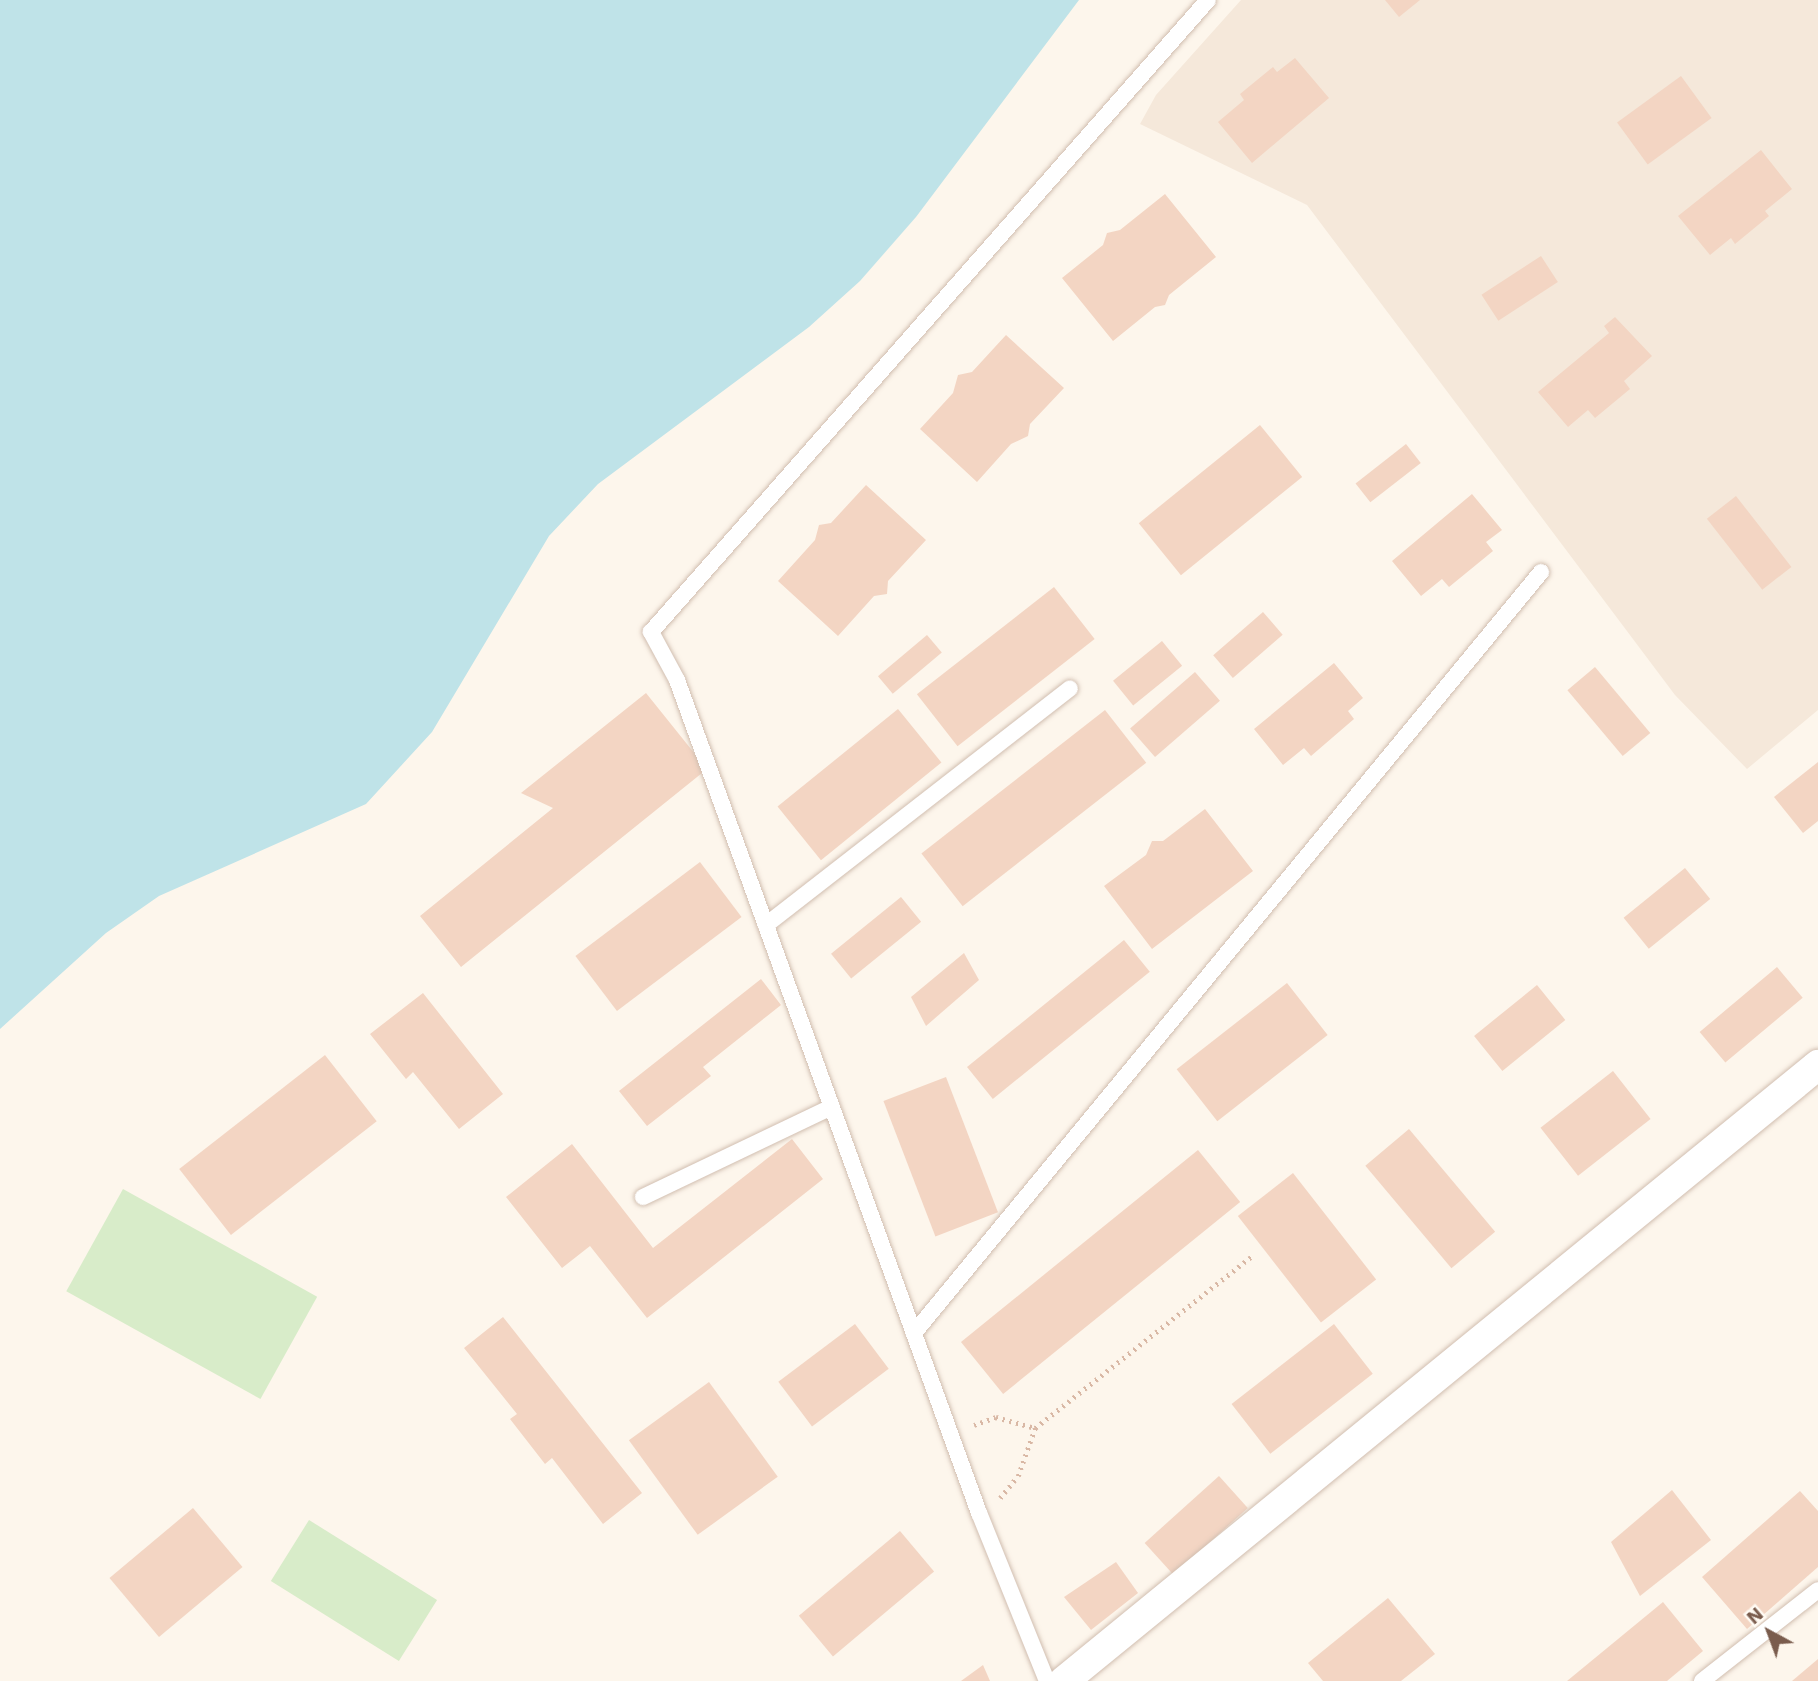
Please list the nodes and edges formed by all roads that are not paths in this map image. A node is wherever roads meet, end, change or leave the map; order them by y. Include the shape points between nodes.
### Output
1 (1208, 0) edge
2 (1541, 572) dead end
3 (1070, 688) dead end
4 (766, 925) junction
5 (1818, 1065) edge
6 (832, 1107) junction
7 (643, 1197) dead end
8 (914, 1333) junction
9 (1818, 1590) edge
10 (1047, 1681) edge
11 (1064, 1681) edge
12 (1702, 1681) edge

1 - 4 lane via 652,632 677,680
2 - 8 lane
3 - 4 lane
4 - 6 lane
5 - 11 street
6 - 7 lane
6 - 8 lane
8 - 10 lane via 979,1513
9 - 12 lane

